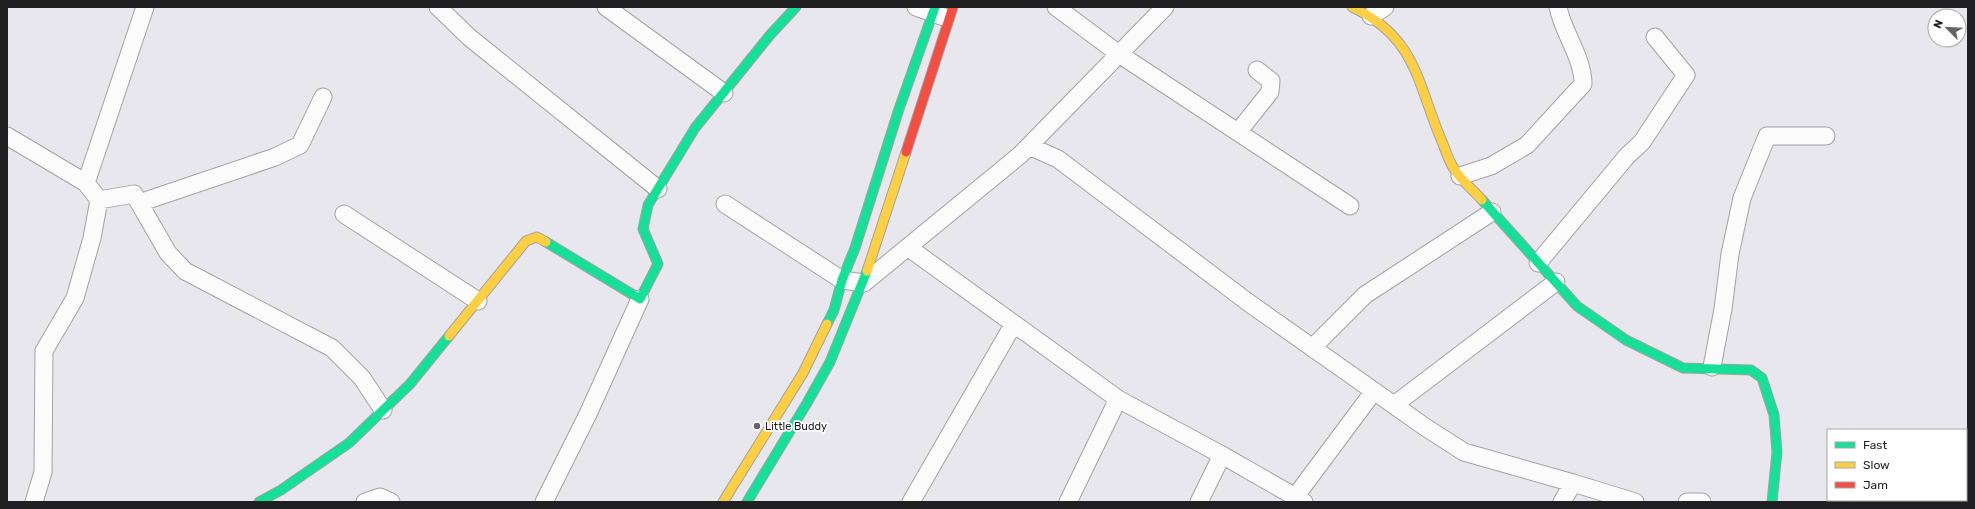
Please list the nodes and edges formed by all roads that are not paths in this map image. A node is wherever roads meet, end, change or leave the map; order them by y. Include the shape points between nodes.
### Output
1 (145, 7) edge
2 (438, 7) edge
3 (606, 7) edge
4 (796, 7) edge
5 (916, 7) edge
6 (1056, 7) edge
7 (1165, 7) edge
8 (1352, 7) edge
9 (1558, 7) edge
10 (934, 10) edge
11 (1378, 11) edge
12 (951, 13) edge
13 (1655, 37) dead end
14 (1119, 54) junction
15 (1257, 70) dead end
16 (724, 93) junction
17 (323, 97) dead end
18 (1238, 132) junction
19 (7, 136) edge
20 (1826, 136) dead end
21 (1029, 146) junction
22 (1460, 176) junction
23 (86, 183) junction
24 (658, 189) junction
25 (99, 200) junction
26 (139, 203) junction
27 (725, 204) dead end
28 (1350, 206) dead end
29 (1492, 212) junction
30 (344, 214) dead end
31 (909, 248) junction
32 (1538, 263) junction
33 (842, 280) junction
34 (1556, 282) junction
35 (864, 283) junction
36 (640, 299) junction
37 (478, 301) junction
38 (1013, 324) junction
39 (1312, 348) junction
40 (1712, 367) junction
41 (1374, 391) junction
42 (1118, 399) junction
43 (1394, 406) junction
44 (383, 410) junction
45 (1222, 455) junction
46 (1573, 483) junction
47 (1299, 499) edge
48 (34, 502) edge
49 (259, 502) edge
50 (365, 502) edge
51 (391, 502) edge
52 (544, 502) edge
53 (724, 502) edge
54 (747, 502) edge
55 (911, 502) edge
56 (1068, 502) edge
57 (1199, 502) edge
58 (1562, 502) edge
59 (1635, 502) edge
60 (1687, 502) edge
61 (1702, 502) edge
62 (1772, 502) edge

1 - 23 street
2 - 24 street via 469,37
3 - 16 street
4 - 16 street
5 - 10 street
6 - 14 street
7 - 14 street
8 - 11 street
9 - 22 street via 1583,72 1583,84 1527,145 1491,166
10 - 12 street
10 - 33 street
11 - 22 street via 1399,41 1420,80 1438,133 1454,169
12 - 35 street
13 - 32 street via 1686,75 1642,142 1627,156
14 - 18 street
14 - 21 street
15 - 18 street via 1271,81 1270,92
16 - 24 street via 695,128
17 - 26 street via 300,145 276,157
18 - 28 street
19 - 23 street
20 - 40 street via 1767,136 1742,198 1730,254
21 - 31 street
21 - 39 street via 1058,159
22 - 29 street
23 - 25 street
24 - 36 street via 648,205 643,229 658,264
25 - 26 street via 134,194
25 - 48 street via 92,238 75,298 44,351 43,472
26 - 44 street via 168,253 185,271 332,348 362,378
27 - 33 street
29 - 32 street
29 - 39 street via 1365,295
30 - 37 street
31 - 35 street
31 - 38 street
32 - 34 street
33 - 35 street
33 - 53 street via 834,310 803,373
34 - 40 street via 1577,306 1626,340 1683,368
34 - 43 street
35 - 54 street via 838,344 818,382
36 - 37 street via 537,237 526,241
36 - 52 street via 588,414
37 - 44 street via 410,384
38 - 42 street
38 - 55 street
39 - 41 street
40 - 62 street via 1751,370 1762,378 1774,415 1777,452
41 - 43 street
41 - 47 street
42 - 45 street
42 - 56 street
43 - 46 street via 1464,452
44 - 49 street via 348,443 281,490
45 - 47 street
45 - 57 street
46 - 58 street
46 - 59 street
50 - 51 street via 380,496
60 - 61 street

